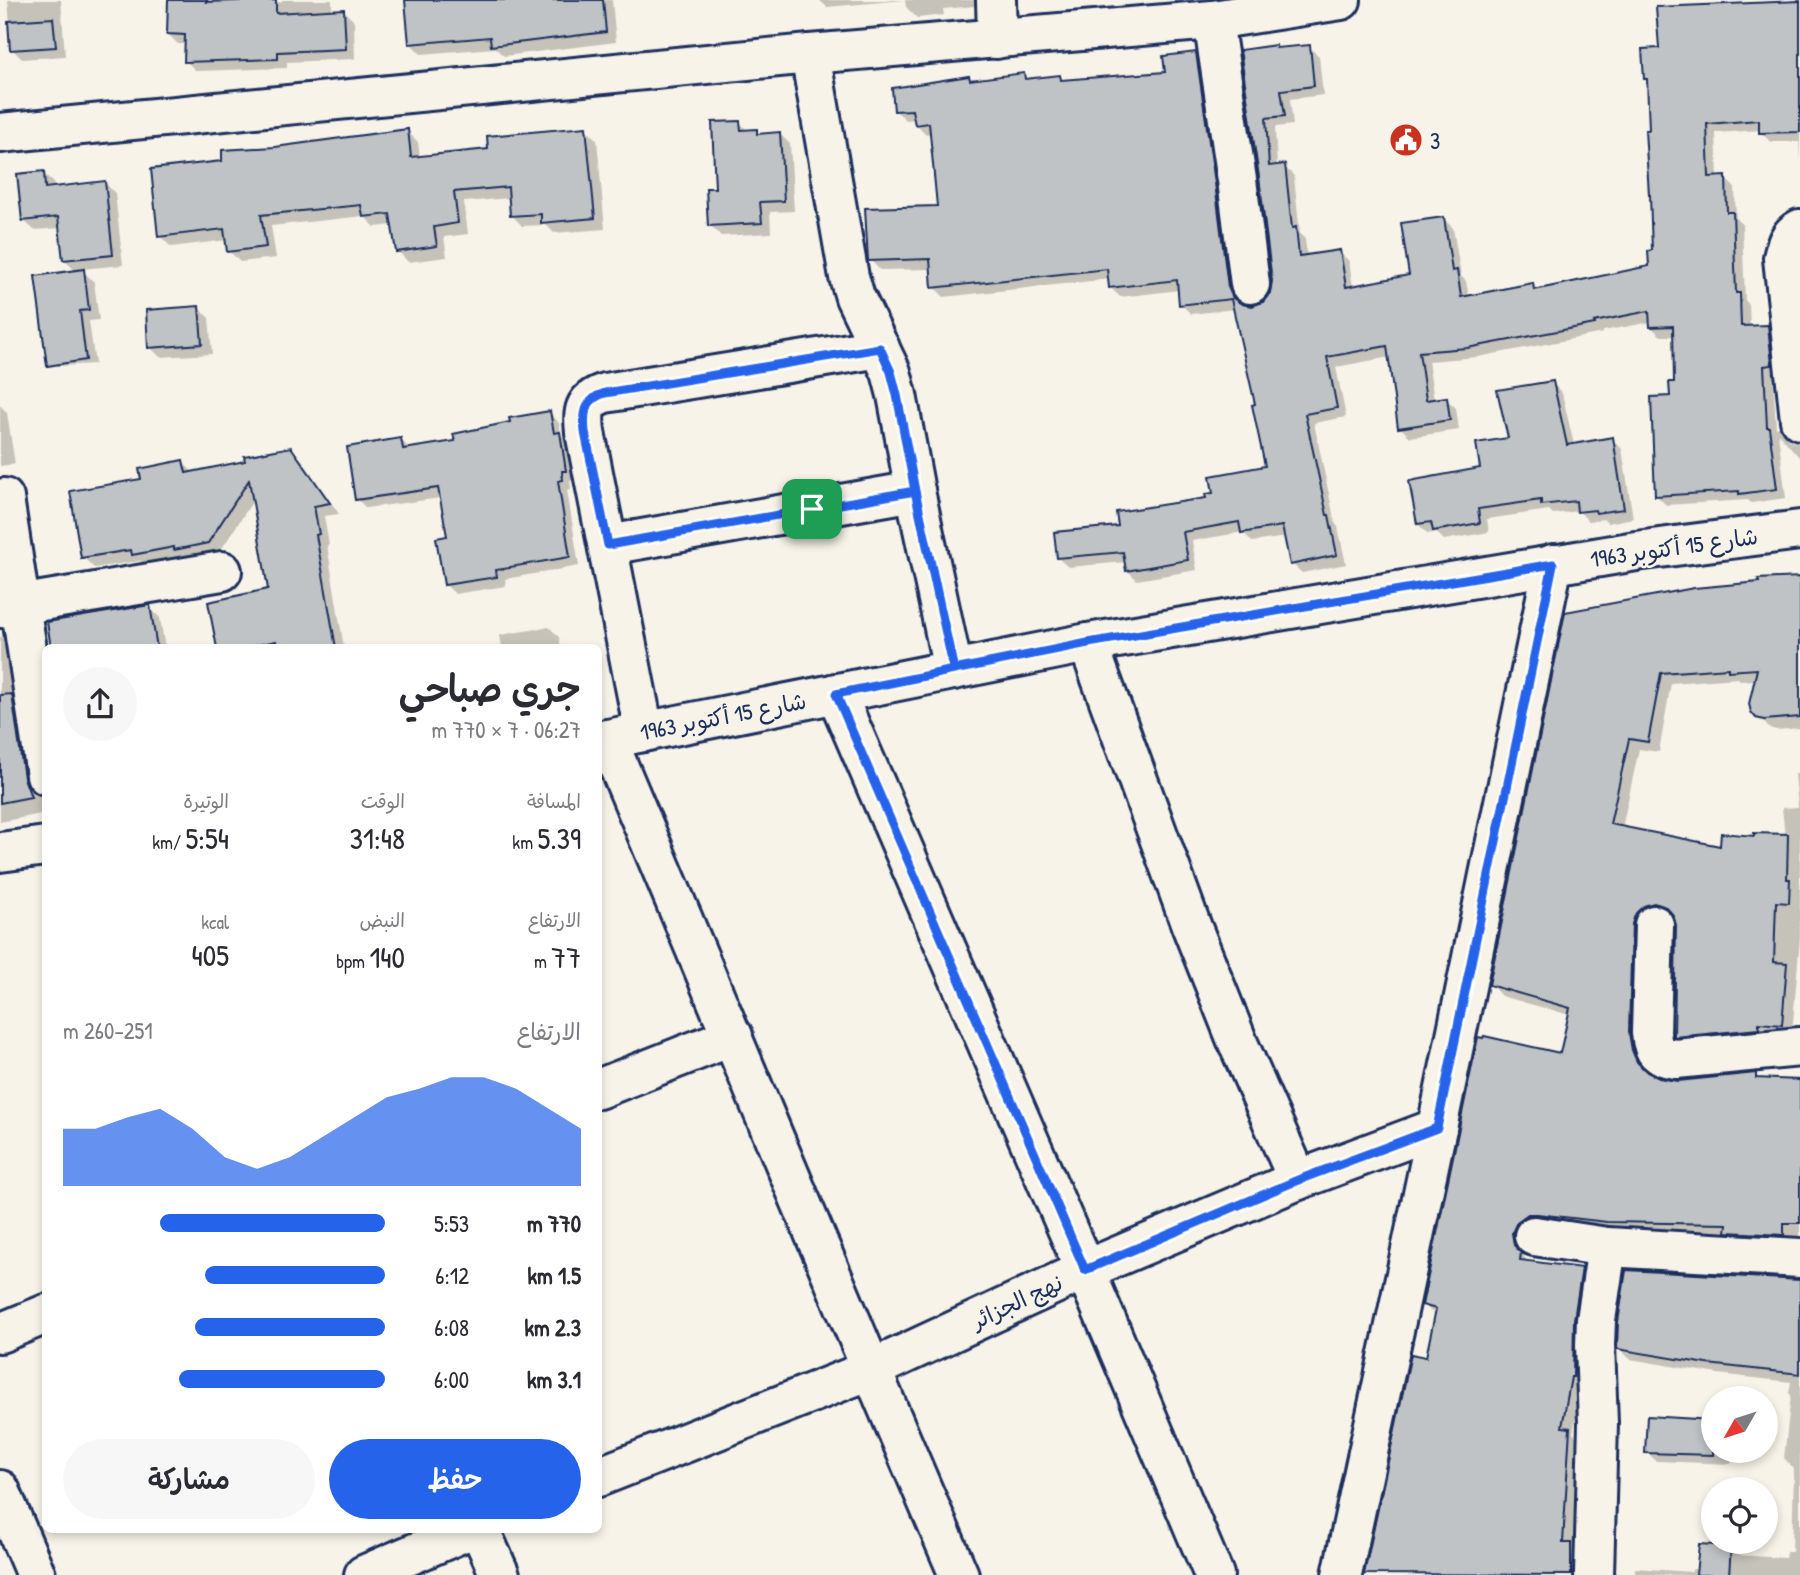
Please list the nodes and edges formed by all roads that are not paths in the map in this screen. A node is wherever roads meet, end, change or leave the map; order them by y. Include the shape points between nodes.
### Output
1 (996, 0) edge
2 (1341, 0) edge
3 (1213, 20) junction
4 (997, 39) junction
5 (810, 54) junction
6 (0, 133) edge
7 (1800, 229) edge
8 (1250, 284) dead end
9 (880, 348) junction
10 (1800, 420) edge
11 (915, 491) junction
12 (4, 498) dead end
13 (1800, 530) edge
14 (608, 545) junction
15 (1553, 564) junction
16 (222, 571) dead end
17 (10, 606) edge
18 (1088, 643) junction
19 (954, 670) junction
20 (836, 694) junction
21 (644, 732) junction
22 (603, 740) edge
23 (42, 756) edge
24 (42, 847) edge
25 (0, 852) edge
26 (1654, 925) dead end
27 (733, 1036) junction
28 (1800, 1047) edge
29 (602, 1087) edge
30 (1437, 1128) junction
31 (1298, 1180) junction
32 (1534, 1236) dead end
33 (1607, 1247) junction
34 (1800, 1258) edge
35 (1085, 1270) junction
36 (42, 1316) edge
37 (0, 1333) edge
38 (870, 1370) junction
39 (602, 1476) edge
40 (0, 1490) edge
41 (461, 1533) edge
42 (482, 1533) edge
43 (36, 1575) edge
44 (364, 1575) edge
45 (500, 1575) edge
46 (959, 1575) edge
47 (1214, 1575) edge
48 (1342, 1575) edge
49 (1594, 1575) edge

1 - 4 street
2 - 3 street
3 - 4 street
3 - 8 street
4 - 5 street
5 - 6 street
5 - 9 street via 849,277
7 - 10 street via 1787,243 1783,258
9 - 11 street via 897,395
9 - 14 street via 597,395 585,408 585,432
11 - 14 street
11 - 19 street
12 - 17 street
13 - 15 street, شارع 15 أكتوبر 1963
14 - 21 street
15 - 18 street, شارع 15 أكتوبر 1963
15 - 30 street
16 - 17 street
17 - 23 street
18 - 19 street, شارع 15 أكتوبر 1963
18 - 31 street via 1191,925
19 - 20 street, شارع 15 أكتوبر 1963
20 - 21 street, شارع 15 أكتوبر 1963
20 - 35 street
21 - 22 street, شارع 15 أكتوبر 1963
22 - 27 street
24 - 25 street
26 - 28 street via 1651,1034 1657,1053 1676,1059
27 - 29 street
27 - 38 street
30 - 31 street, نهج الجزائر
30 - 48 street
31 - 35 street, نهج الجزائر
32 - 33 street
33 - 34 street
33 - 49 street via 1596,1320
35 - 38 street, نهج الجزائر
35 - 47 street
36 - 37 street
38 - 39 street, نهج الجزائر
38 - 46 street
40 - 43 street
41 - 44 street
42 - 45 street

